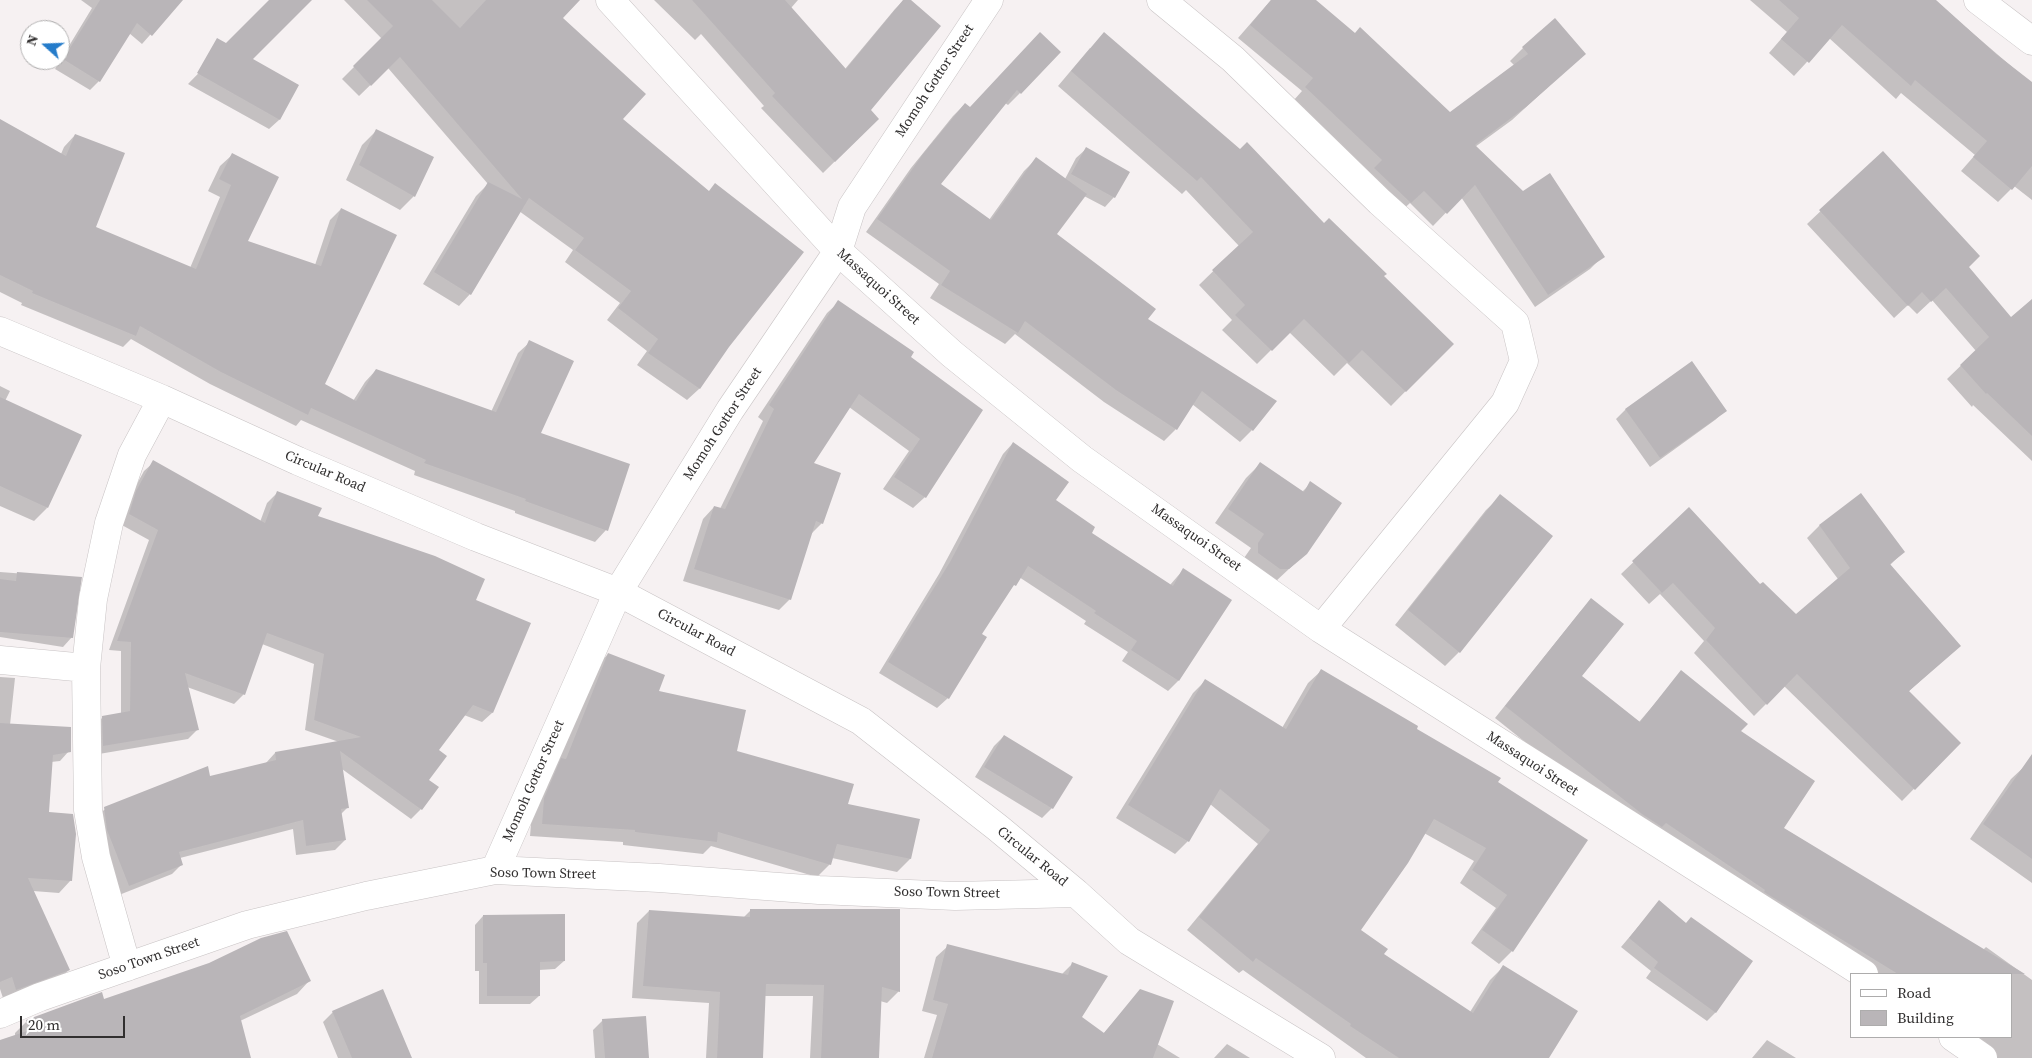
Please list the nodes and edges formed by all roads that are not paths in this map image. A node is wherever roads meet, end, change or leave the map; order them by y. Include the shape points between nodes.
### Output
1 (610, 0) edge
2 (989, 0) edge
3 (1161, 0) edge
4 (1978, 0) edge
5 (2032, 41) edge
6 (838, 251) junction
7 (0, 331) edge
8 (162, 400) junction
9 (618, 592) junction
10 (1321, 629) junction
11 (0, 660) edge
12 (86, 668) junction
13 (495, 870) junction
14 (1076, 893) junction
15 (127, 967) junction
16 (1862, 973) edge
17 (0, 1014) edge
18 (1954, 1038) edge
19 (1321, 1058) edge
20 (1983, 1058) edge

1 - 6 street, Massaquoi Street
2 - 6 street, Momoh Gottor Street via 852,207
3 - 10 street via 1233,60 1380,202 1515,323 1524,361 1504,403
4 - 5 street
6 - 9 street, Momoh Gottor Street via 730,410
6 - 10 street, Massaquoi Street via 952,354 1082,459
7 - 8 street, Circular Road
8 - 9 street, Circular Road via 476,537
8 - 12 street via 132,455 110,523 92,598
9 - 13 street, Momoh Gottor Street
9 - 14 street, Circular Road via 861,721
10 - 16 street, Massaquoi Street
11 - 12 street
12 - 15 street via 88,810 96,857
13 - 14 street, Soso Town Street via 954,896
13 - 15 street, Soso Town Street via 366,896 247,925
14 - 19 street, Circular Road via 1129,941
15 - 17 street, Soso Town Street
18 - 20 street

